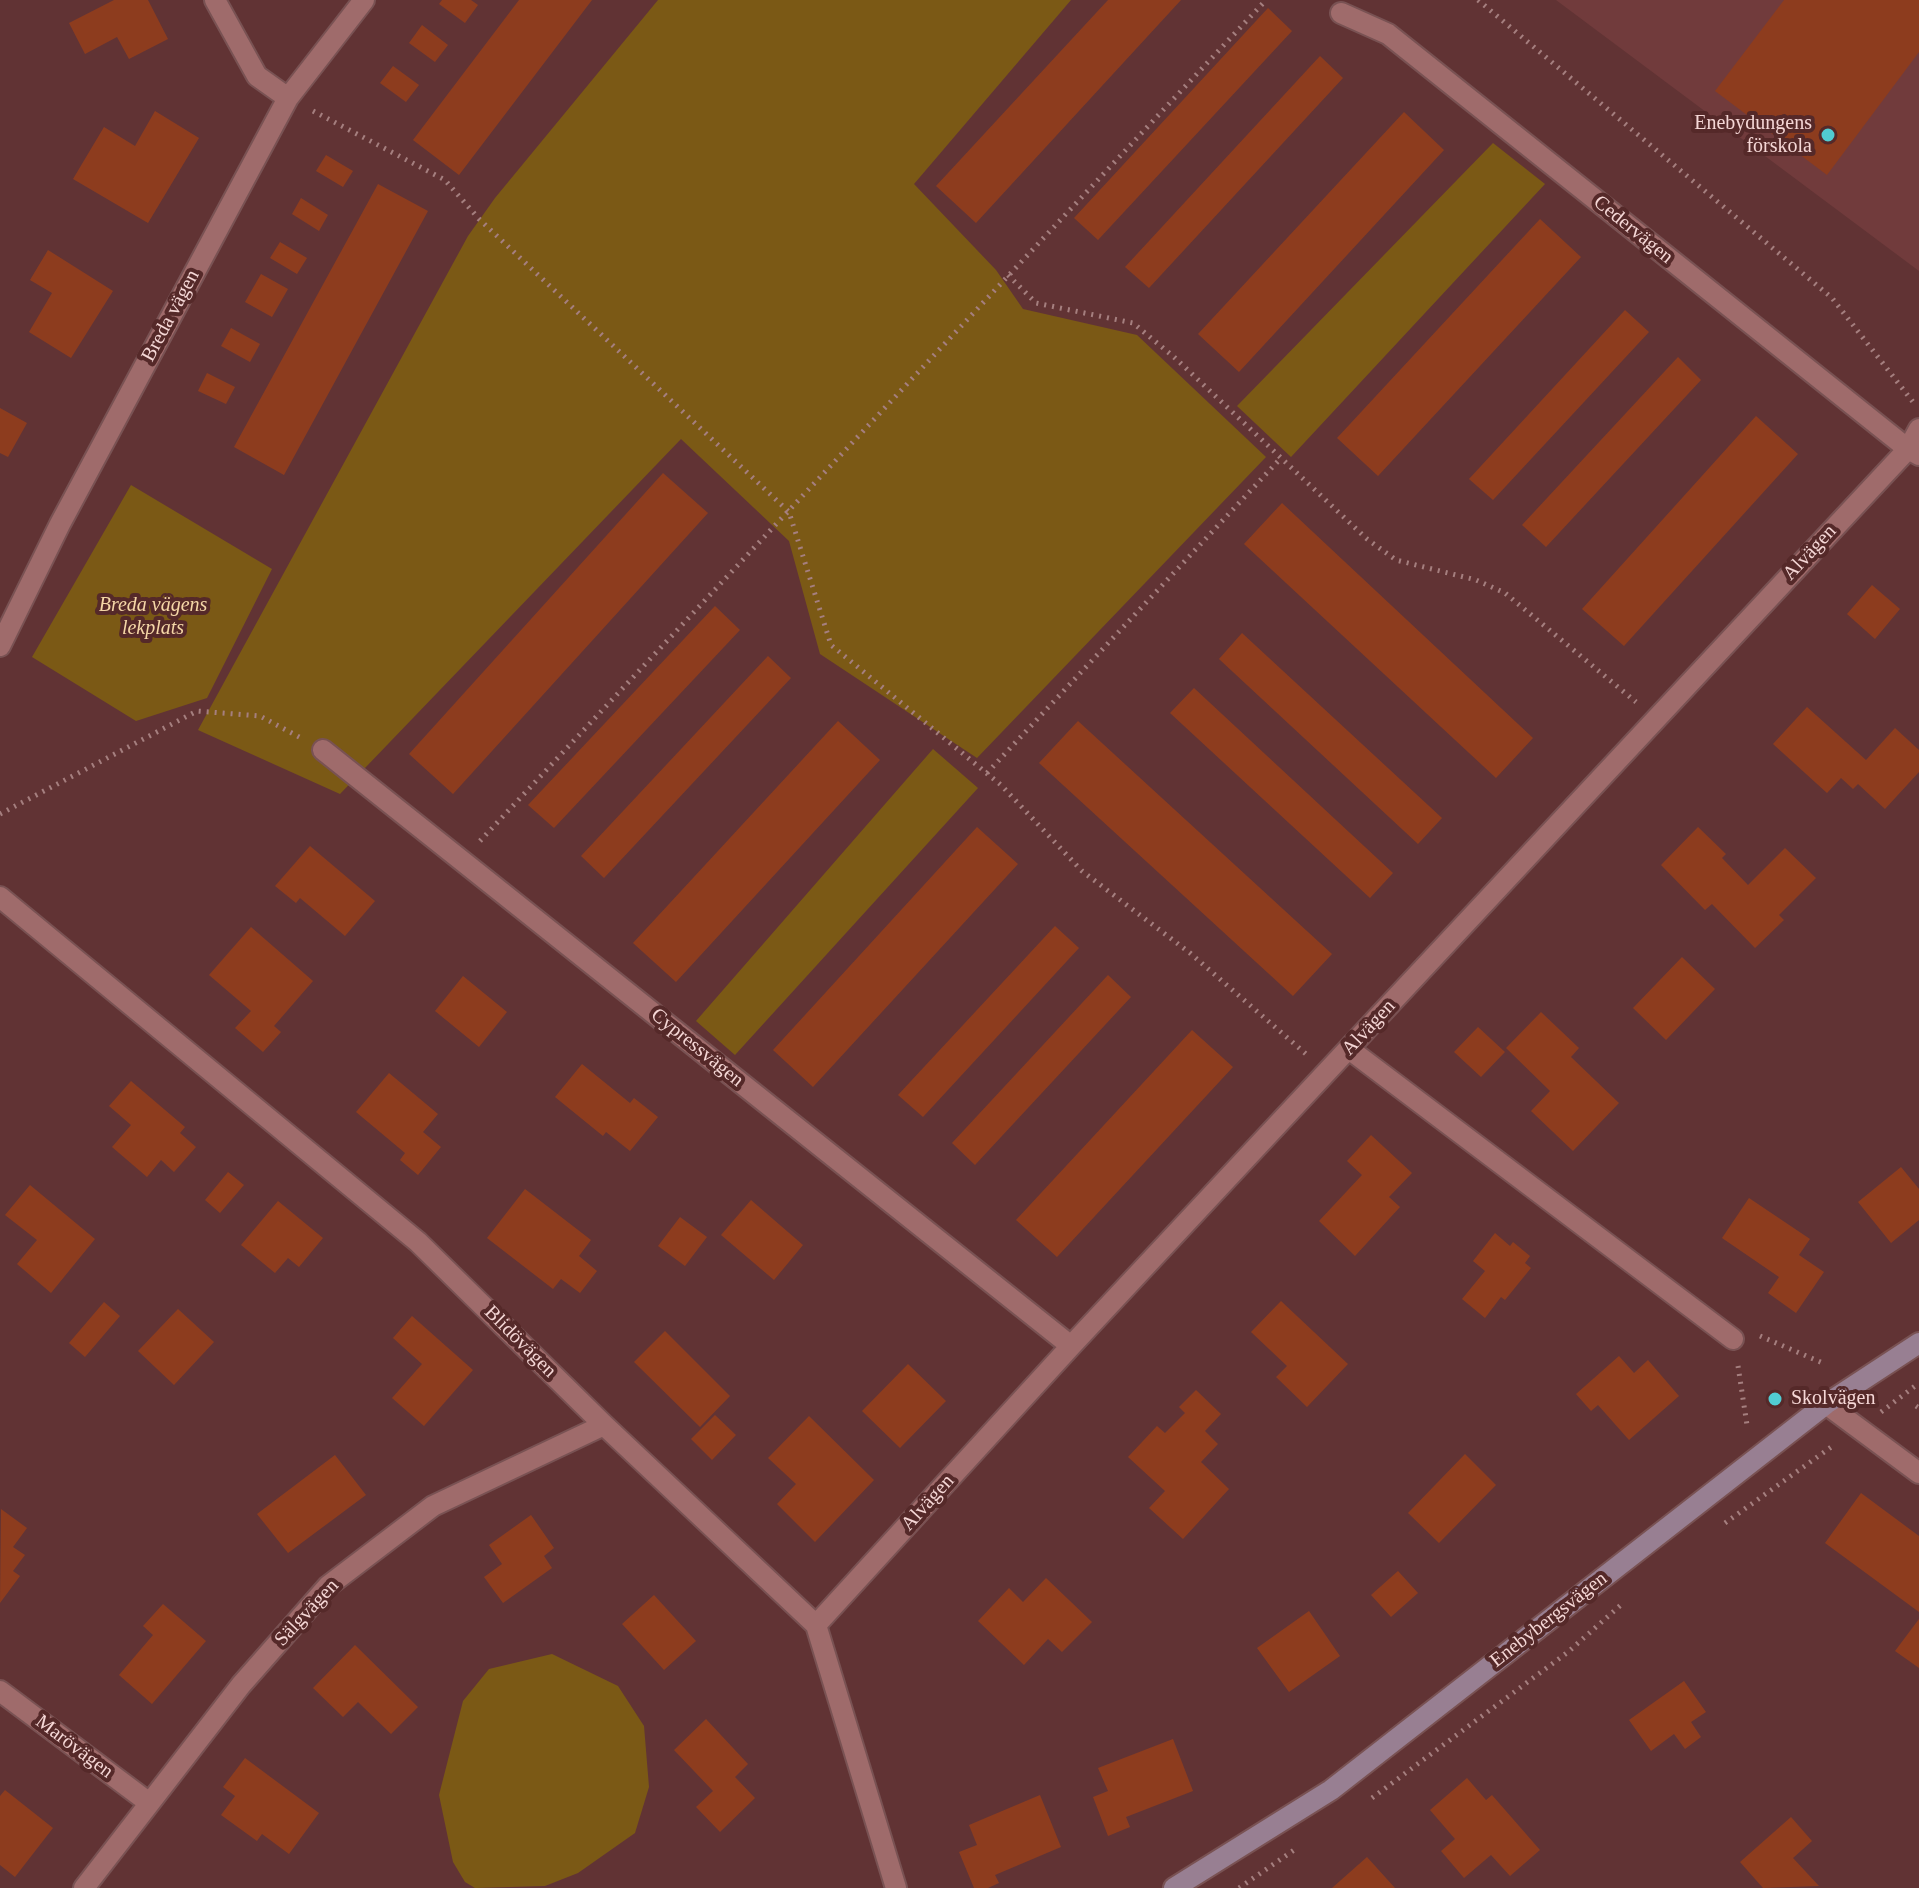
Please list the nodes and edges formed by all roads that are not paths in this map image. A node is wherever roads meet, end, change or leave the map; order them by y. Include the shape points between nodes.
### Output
1 (215, 0) edge
2 (364, 0) edge
3 (1341, 13) dead end
4 (288, 98) junction
5 (1919, 429) edge
6 (1913, 452) edge
7 (0, 646) edge
8 (323, 750) road end
9 (0, 897) edge
10 (1349, 1049) junction
11 (1733, 1339) road end
12 (1919, 1343) edge
13 (1071, 1346) junction
14 (1826, 1404) junction
15 (604, 1425) junction
16 (1919, 1473) edge
17 (816, 1625) junction
18 (0, 1691) edge
19 (148, 1802) junction
20 (84, 1888) edge
21 (896, 1888) edge
22 (1174, 1888) edge

1 - 4 street via 257,76
2 - 4 street, Breda vägen
3 - 6 street, Cedervägen via 1388,34
4 - 7 street, Breda vägen
5 - 6 street, Alvägen
6 - 10 street, Alvägen via 1654,719
8 - 13 street, Cypressvägen
9 - 15 street, Blidövägen via 418,1242
10 - 11 street
10 - 13 street, Alvägen
12 - 14 main road, Enebybergsvägen
13 - 17 street, Alvägen
14 - 16 street
14 - 22 main road, Enebybergsvägen via 1331,1790
15 - 17 street, Blidövägen
15 - 19 street, Sälgvägen via 433,1506 328,1586
17 - 21 street, Blidövägen
18 - 19 street, Marövägen
19 - 20 street, Sälgvägen

